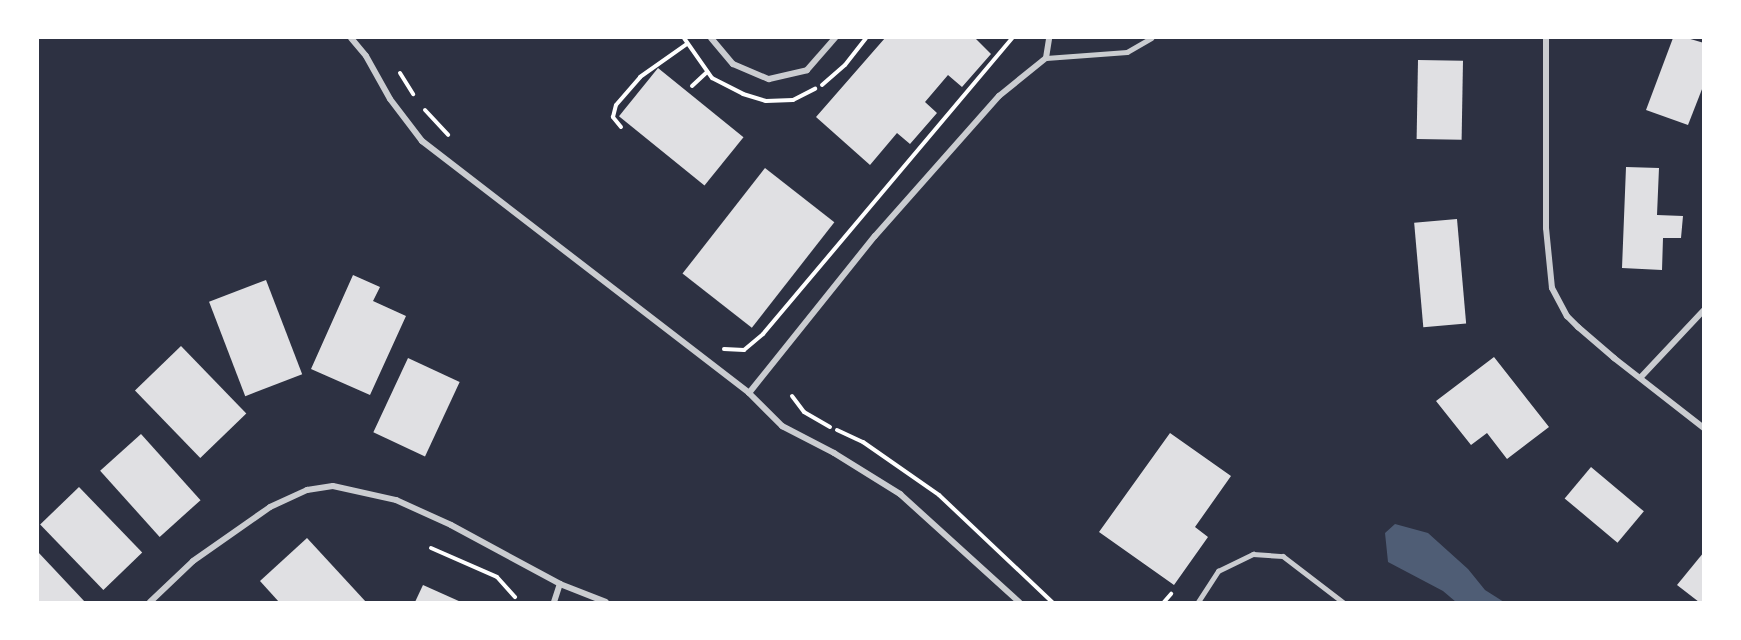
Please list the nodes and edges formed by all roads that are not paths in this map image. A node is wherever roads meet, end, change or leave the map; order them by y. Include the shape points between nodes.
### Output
1 (351, 38) edge
2 (711, 38) edge
3 (835, 38) edge
4 (1049, 38) edge
5 (1151, 38) edge
6 (1546, 38) edge
7 (1046, 58) junction
8 (1704, 310) edge
9 (1641, 377) junction
10 (749, 393) junction
11 (1704, 428) edge
12 (560, 585) junction
13 (150, 603) edge
14 (554, 603) edge
15 (606, 603) edge
16 (1019, 603) edge
17 (1198, 603) edge
18 (1343, 603) edge

1 - 10 street via 422,141
2 - 3 street via 733,64 769,79 807,70
4 - 7 street
5 - 7 lane via 1127,52
6 - 9 street via 1546,228 1552,288 1567,316
7 - 10 street via 999,96 875,236
8 - 9 street
9 - 11 street
10 - 16 street via 782,426 900,494
12 - 13 street via 451,525 396,500 333,486 307,490 270,507 193,561
12 - 14 street
12 - 15 street
17 - 18 lane via 1218,571 1253,554 1283,556

